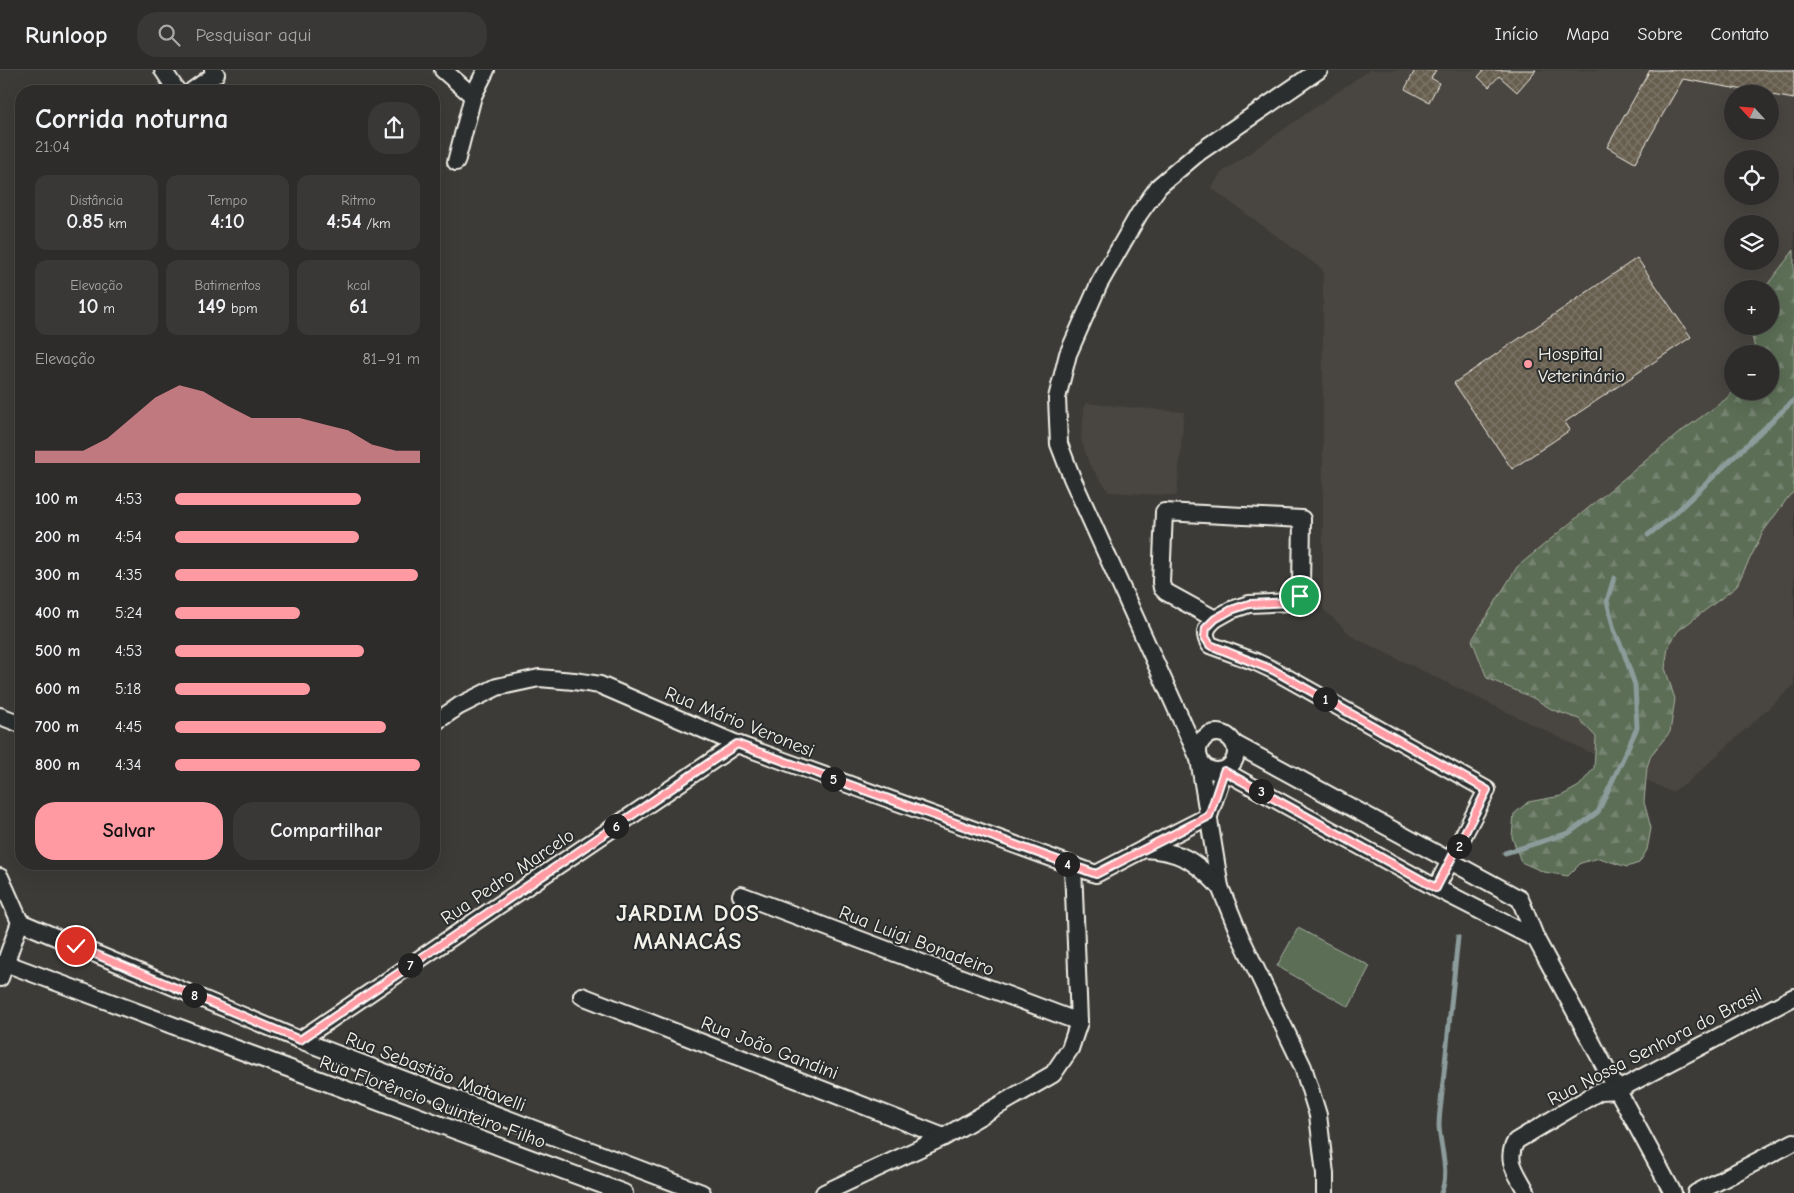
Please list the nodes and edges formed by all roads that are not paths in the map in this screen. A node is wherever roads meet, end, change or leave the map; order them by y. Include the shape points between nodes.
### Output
1 (163, 70) edge
2 (213, 70) edge
3 (443, 70) edge
4 (486, 70) edge
5 (1319, 70) edge
6 (173, 85) edge
7 (200, 85) edge
8 (473, 96) junction
9 (456, 162) dead end
10 (1215, 619) junction
11 (1178, 711) junction
12 (0, 716) edge
13 (440, 719) edge
14 (15, 722) edge
15 (1213, 733) junction
16 (737, 744) junction
17 (1234, 744) junction
18 (1199, 759) junction
19 (1224, 771) junction
20 (1209, 816) junction
21 (1144, 849) junction
22 (1451, 862) junction
23 (1073, 866) junction
24 (0, 877) edge
25 (1220, 887) junction
26 (1436, 888) junction
27 (740, 895) dead end
28 (20, 922) junction
29 (1536, 939) junction
30 (3, 971) edge
31 (582, 996) dead end
32 (1794, 998) edge
33 (1079, 1022) junction
34 (300, 1040) junction
35 (1618, 1090) junction
36 (944, 1137) junction
37 (1794, 1142) edge
38 (624, 1193) edge
39 (702, 1193) edge
40 (824, 1193) edge
41 (1325, 1193) edge
42 (1527, 1193) edge
43 (1673, 1193) edge
44 (1696, 1193) edge

1 - 6 street
2 - 7 street via 216,74
3 - 8 street
4 - 8 street
5 - 11 street via 1198,153 1159,186 1139,214 1100,284 1068,354 1057,398 1059,444 1072,478
8 - 9 street
10 - 10 street via 1249,604 1293,602 1300,596 1302,518 1164,512 1162,588
10 - 22 street via 1206,628 1205,637 1210,645 1273,670 1487,790
11 - 15 street
11 - 18 street
12 - 14 street
13 - 16 street, Rua Mário Veronesi via 497,687 539,678 574,680 600,685
15 - 17 street via 1226,735
15 - 18 street via 1202,740
16 - 23 street, Rua Mário Veronesi
16 - 34 street, Rua Pedro Marcelo
17 - 19 street via 1236,756
17 - 22 street
18 - 19 street via 1212,771
18 - 20 street
19 - 20 street
19 - 26 street
20 - 21 street, Rua Mário Veronesi
20 - 25 street
21 - 23 street, Rua Mário Veronesi via 1096,874
21 - 25 street via 1164,850 1182,856 1201,867
22 - 26 street
22 - 29 street via 1520,899
23 - 33 street
24 - 28 street
25 - 41 street via 1303,1067 1318,1115
26 - 29 street
27 - 33 street, Rua Luigi Bonadeiro
28 - 30 street, Rua Florêncio Quinteiro Filho
28 - 34 street, Rua Sebastião Matavelli
29 - 35 street
30 - 38 street, Rua Florêncio Quinteiro Filho
31 - 36 street, Rua João Gandini
32 - 35 street, Rua Nossa Senhora do Brasil
33 - 36 street via 1070,1049 1053,1074
34 - 39 street, Rua Sebastião Matavelli
35 - 42 street, Rua Nossa Senhora do Brasil via 1600,1091 1516,1141 1511,1150 1511,1161
35 - 43 street
36 - 40 street
37 - 44 street

